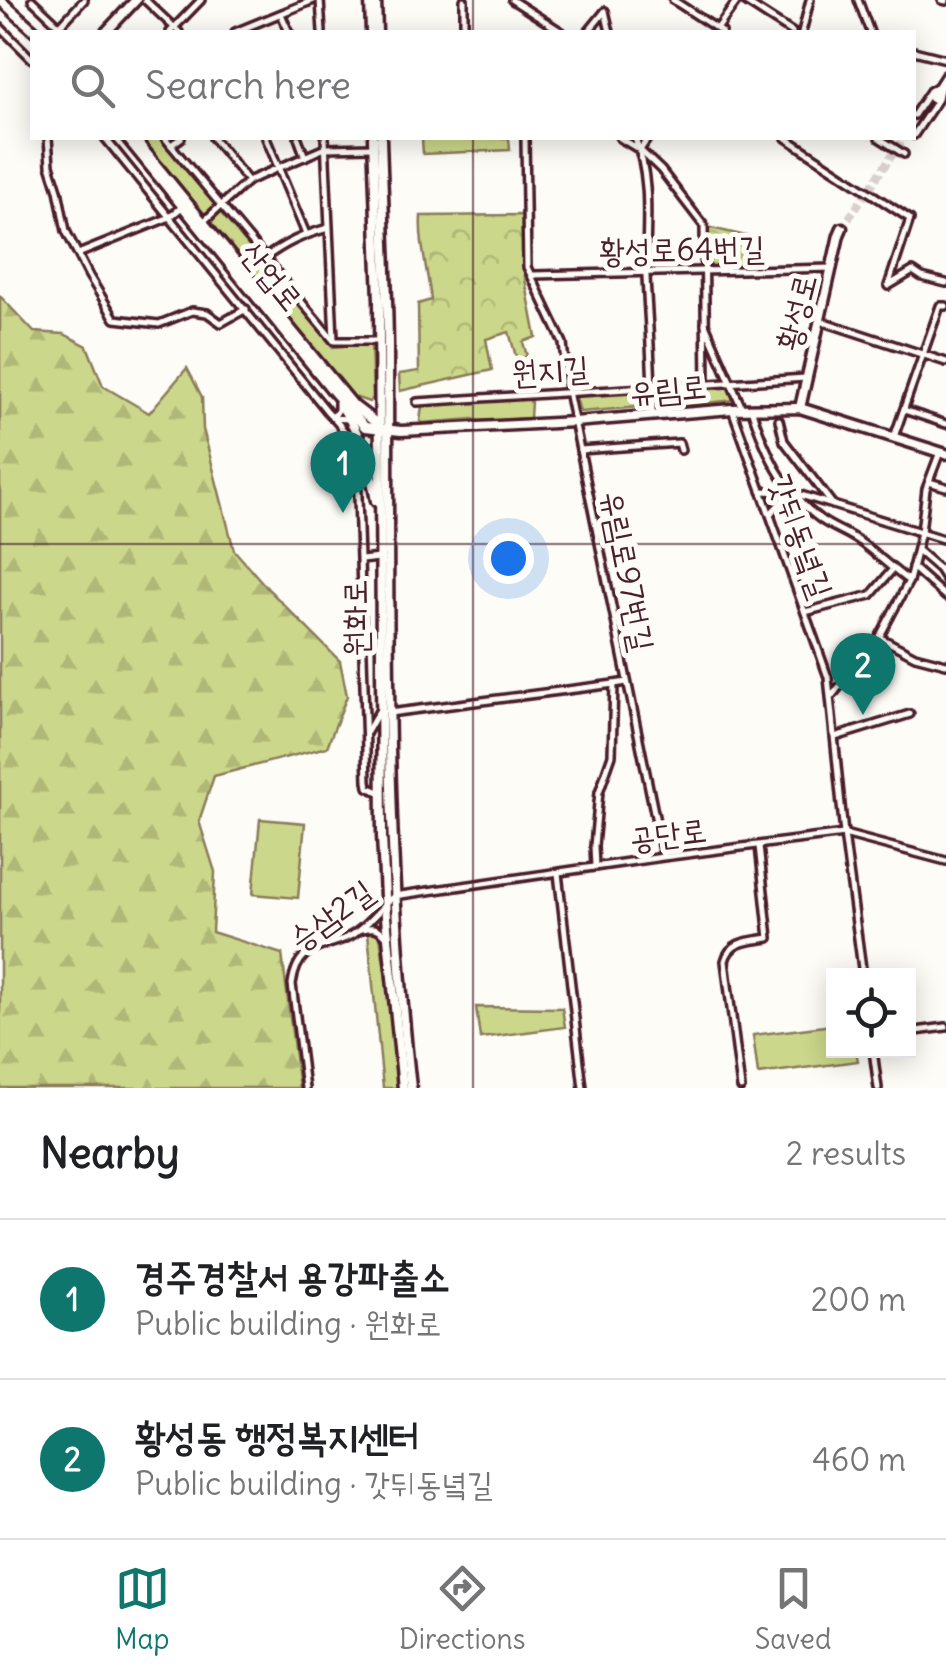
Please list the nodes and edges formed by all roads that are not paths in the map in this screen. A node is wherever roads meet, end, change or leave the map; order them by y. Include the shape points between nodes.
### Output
1 (32, 0) edge
2 (84, 0) edge
3 (136, 0) edge
4 (145, 0) edge
5 (201, 0) edge
6 (317, 0) edge
7 (373, 0) edge
8 (464, 0) edge
9 (512, 0) edge
10 (674, 0) edge
11 (740, 0) edge
12 (810, 0) edge
13 (858, 0) edge
14 (0, 3) edge
15 (281, 14) junction
16 (60, 26) junction
17 (0, 28) edge
18 (255, 29) edge
19 (30, 30) edge
20 (64, 30) edge
21 (108, 30) edge
22 (173, 30) edge
23 (175, 30) edge
24 (288, 30) edge
25 (322, 30) edge
26 (374, 30) edge
27 (464, 30) edge
28 (559, 30) edge
29 (590, 30) edge
30 (610, 30) edge
31 (719, 30) edge
32 (721, 30) edge
33 (789, 30) edge
34 (802, 30) edge
35 (869, 30) edge
36 (916, 52) edge
37 (30, 57) edge
38 (946, 59) edge
39 (943, 80) edge
40 (932, 98) tunnel mouth
41 (916, 112) edge
42 (916, 132) edge
43 (48, 140) edge
44 (106, 140) edge
45 (132, 140) edge
46 (132, 140) edge
47 (167, 140) edge
48 (177, 140) edge
49 (215, 140) edge
50 (267, 140) edge
51 (299, 140) edge
52 (325, 140) edge
53 (381, 140) edge
54 (525, 140) edge
55 (623, 140) edge
56 (636, 140) edge
57 (647, 140) edge
58 (789, 140) edge
59 (882, 140) edge
60 (898, 140) edge
61 (373, 142) edge
62 (171, 145) junction
63 (893, 146) junction
64 (326, 148) junction
65 (640, 150) junction
66 (904, 154) dead end
67 (306, 157) junction
68 (278, 168) junction
69 (248, 181) junction
70 (221, 205) junction
71 (183, 206) junction
72 (170, 217) junction
73 (203, 222) junction
74 (328, 228) junction
75 (842, 228) tunnel mouth
76 (306, 234) junction
77 (78, 254) junction
78 (266, 258) junction
79 (833, 268) junction
80 (703, 270) junction
81 (646, 274) junction
82 (533, 275) junction
83 (946, 283) edge
84 (946, 306) edge
85 (246, 309) junction
86 (704, 321) junction
87 (821, 321) junction
88 (334, 341) junction
89 (379, 341) junction
90 (925, 354) junction
91 (946, 362) edge
92 (806, 378) junction
93 (730, 382) junction
94 (706, 384) junction
95 (652, 386) junction
96 (332, 390) junction
97 (568, 391) junction
98 (338, 402) junction
99 (417, 402) dead end
100 (742, 408) junction
101 (800, 408) junction
102 (904, 410) junction
103 (652, 416) junction
104 (334, 418) junction
105 (779, 420) dead end
106 (352, 422) junction
107 (574, 422) junction
108 (946, 424) edge
109 (382, 428) junction
110 (894, 437) junction
111 (580, 450) junction
112 (682, 450) dead end
113 (943, 453) edge
114 (929, 482) junction
115 (946, 487) edge
116 (760, 490) junction
117 (374, 492) junction
118 (790, 492) junction
119 (358, 493) junction
120 (833, 505) junction
121 (770, 514) junction
122 (921, 532) junction
123 (379, 534) junction
124 (946, 540) edge
125 (916, 549) junction
126 (379, 558) junction
127 (361, 560) junction
128 (912, 568) junction
129 (892, 570) junction
130 (946, 580) edge
131 (909, 582) junction
132 (946, 596) edge
133 (805, 612) junction
134 (880, 637) junction
135 (946, 664) edge
136 (627, 682) junction
137 (614, 684) junction
138 (831, 697) junction
139 (385, 711) junction
140 (910, 714) dead end
141 (366, 734) junction
142 (835, 737) junction
143 (382, 793) junction
144 (844, 834) junction
145 (758, 846) junction
146 (663, 857) junction
147 (946, 862) edge
148 (596, 867) junction
149 (558, 873) junction
150 (394, 896) junction
151 (385, 904) junction
152 (360, 930) junction
153 (388, 938) junction
154 (862, 968) edge
155 (946, 1026) edge
156 (916, 1031) edge
157 (874, 1058) edge
158 (305, 1088) edge
159 (403, 1088) edge
160 (410, 1088) edge
161 (583, 1088) edge
162 (741, 1088) edge
163 (878, 1088) edge

1 - 16 street
2 - 16 street
3 - 21 street
4 - 22 street
5 - 23 street
6 - 15 street
6 - 25 street
7 - 26 street
8 - 27 street
9 - 28 street
10 - 31 street
11 - 32 street
11 - 33 street
12 - 34 street
13 - 35 street
14 - 19 street
15 - 18 street
15 - 24 street
16 - 20 street
17 - 37 street
29 - 30 street via 605,11
36 - 38 street
39 - 40 street
39 - 41 street
39 - 42 street
43 - 77 street via 62,219
44 - 72 street
45 - 71 street, 산업로
46 - 73 street, 산업로
47 - 62 street
48 - 62 street
49 - 69 street
50 - 68 street
51 - 67 street
52 - 64 street
53 - 109 street, 원화로 via 387,324
54 - 82 street, 유림로97번길 via 527,267
55 - 65 street
56 - 65 street
57 - 65 street
58 - 83 street via 910,220 888,286 912,271
59 - 63 street
60 - 63 street
61 - 64 street, 원화로
61 - 89 street, 원화로
62 - 70 street
63 - 66 street
64 - 67 street
64 - 74 street
65 - 80 street via 704,226
65 - 81 street via 647,188
67 - 68 street
68 - 69 street
68 - 76 street
69 - 70 street
70 - 73 street
70 - 78 street
71 - 72 street
71 - 96 street, 산업로
72 - 77 street
72 - 85 street
73 - 109 street, 산업로 via 354,406
74 - 76 street
74 - 88 street
75 - 79 street, 황성로
76 - 78 street
77 - 85 street via 115,319 160,324 192,310 221,323
78 - 88 street
79 - 80 street, 황성로64번길
79 - 87 street, 황성로
80 - 81 street, 황성로64번길
80 - 86 street
81 - 82 street, 황성로64번길
81 - 95 street
82 - 97 street, 유림로97번길 via 563,343
84 - 90 street via 940,306
85 - 104 street
86 - 93 street
86 - 94 street
87 - 90 street
87 - 92 street, 황성로
88 - 89 street
89 - 109 street, 원화로
90 - 91 street
90 - 102 street
92 - 93 street, 원지길
92 - 101 street, 황성로
93 - 94 street, 원지길
93 - 100 street
94 - 95 street, 원지길
95 - 97 street, 원지길
95 - 103 street
96 - 98 street
96 - 109 street, 산업로 via 366,427
97 - 99 street, 원지길
97 - 107 street, 유림로97번길
98 - 104 street
98 - 106 street
100 - 101 street, 유림로
100 - 103 street, 유림로
100 - 116 street, 갓뒤동녘길
100 - 118 street
101 - 110 street, 유림로
102 - 108 street
102 - 110 street
103 - 107 street, 유림로
104 - 106 street
104 - 119 street via 356,452
105 - 120 street via 784,440
106 - 117 street
107 - 109 street, 유림로
107 - 111 street, 유림로97번길
109 - 123 street, 원화로
109 - 139 street
110 - 113 street, 유림로
111 - 112 street, 유림로97번길 via 679,443
111 - 136 street, 유림로97번길
113 - 114 street
114 - 115 street
114 - 122 street
116 - 118 street
116 - 121 street, 갓뒤동녘길
117 - 119 street
117 - 123 street
118 - 120 street
118 - 121 street
118 - 129 street
119 - 127 street
120 - 122 street
121 - 133 street, 갓뒤동녘길
122 - 124 street
122 - 125 street
123 - 126 street, 원화로
125 - 128 street
125 - 130 street
126 - 127 street
126 - 139 street, 원화로
127 - 141 street
128 - 131 street
128 - 132 street
129 - 131 street
129 - 133 street via 870,595
131 - 134 street
133 - 138 street, 갓뒤동녘길
134 - 135 street
134 - 138 street via 862,670
136 - 137 street, 유림로97번길
136 - 146 street
137 - 139 street
137 - 148 street, 유림로97번길
138 - 142 street, 갓뒤동녘길
139 - 141 street
139 - 143 street, 원화로
139 - 150 street
140 - 142 street
141 - 143 street via 368,787
142 - 144 street, 갓뒤동녘길
143 - 151 street, 원화로
144 - 145 street, 공단로
144 - 147 street, 공단로
144 - 154 street, 갓뒤동녘길
145 - 146 street, 공단로
145 - 162 street via 770,938 732,946 725,961
146 - 148 street, 공단로
148 - 149 street, 공단로
149 - 150 street, 공단로
149 - 161 street
150 - 151 street, 승삼2길
150 - 160 street
151 - 152 street, 승삼2길
151 - 153 street, 원화로
152 - 153 street via 373,926
152 - 158 street, 승삼2길 via 308,952 294,972
153 - 159 street, 원화로
155 - 156 street
157 - 163 street

